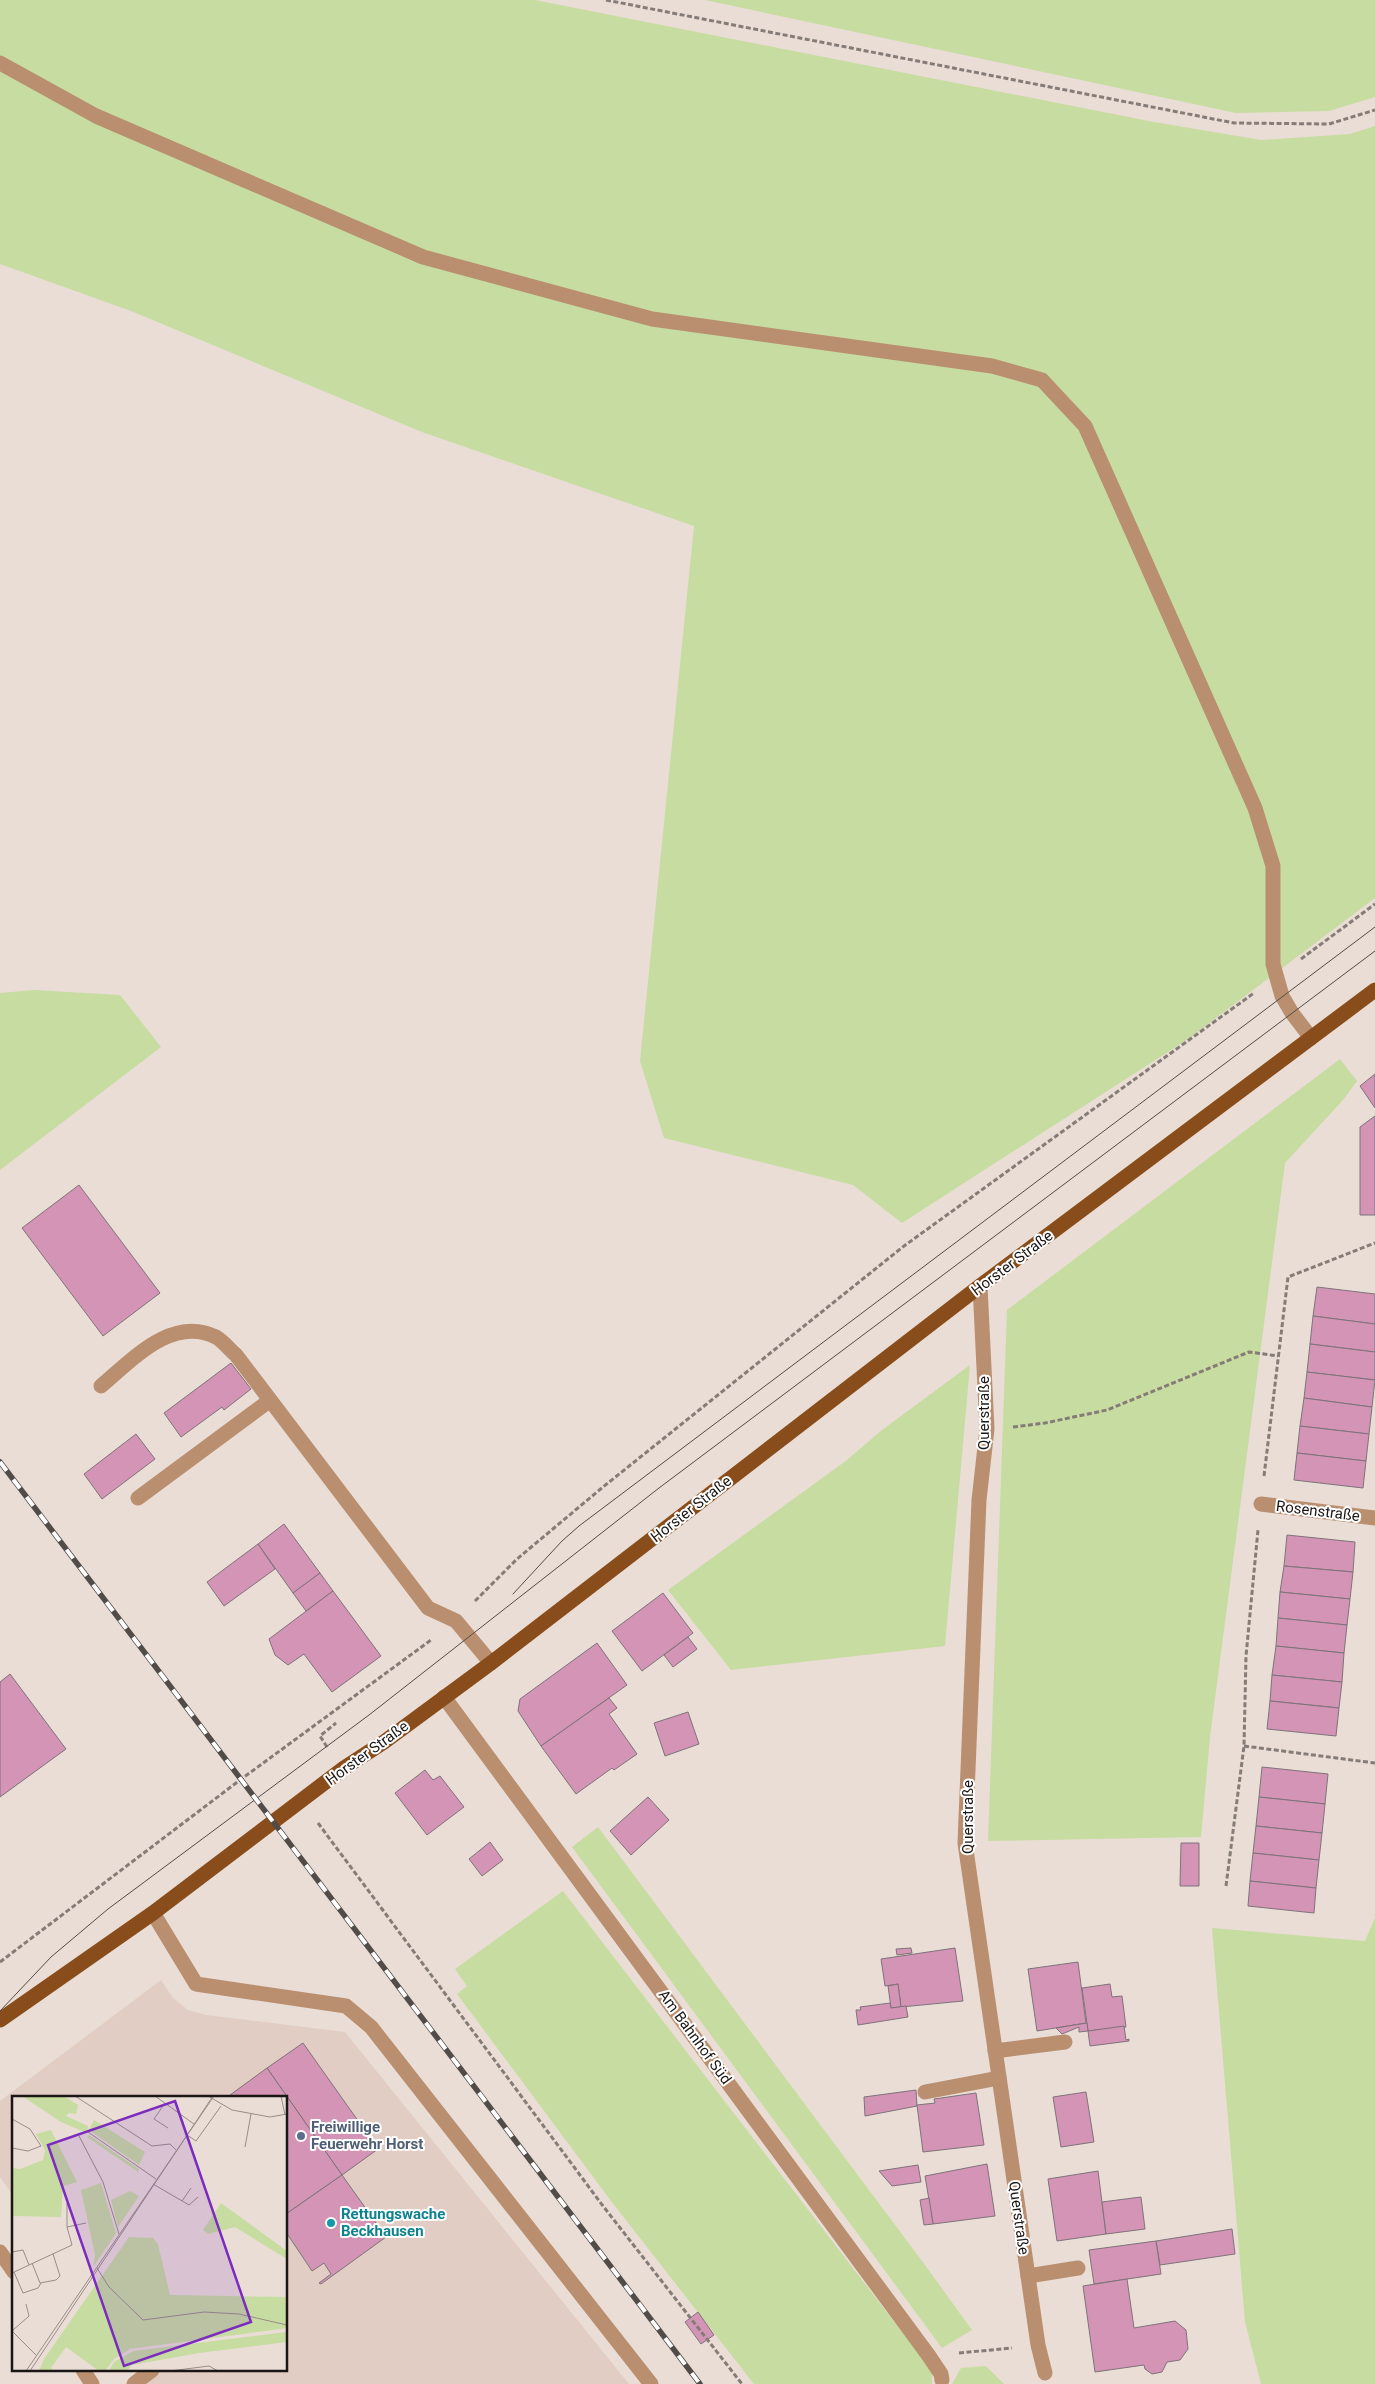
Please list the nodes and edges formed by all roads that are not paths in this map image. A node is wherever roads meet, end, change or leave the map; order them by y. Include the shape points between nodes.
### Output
1 (0, 63) edge
2 (1375, 990) edge
3 (1312, 1038) junction
4 (980, 1286) junction
5 (101, 1386) dead end
6 (269, 1401) junction
7 (138, 1498) dead end
8 (1261, 1504) road end
9 (1375, 1518) edge
10 (491, 1663) junction
11 (444, 1696) junction
12 (153, 1913) junction
13 (0, 2020) edge
14 (1065, 2042) dead end
15 (995, 2051) junction
16 (999, 2078) junction
17 (925, 2092) dead end
18 (0, 2252) edge
19 (1078, 2268) dead end
20 (12, 2269) edge
21 (1028, 2276) junction
22 (84, 2372) edge
23 (149, 2372) edge
24 (1045, 2373) dead end
25 (942, 2380) dead end
26 (92, 2384) edge
27 (134, 2384) edge
28 (652, 2384) edge

1 - 3 street via 96,116 423,257 652,319 992,366 1042,380 1085,426 1255,808 1273,866 1273,964 1282,996
2 - 3 main road, Horster Straße
3 - 4 main road, Horster Straße
4 - 10 main road, Horster Straße
4 - 15 street, Querstraße via 987,1429 979,1500 965,1843
5 - 6 street via 144,1349 187,1330 216,1337 236,1355
6 - 7 street
6 - 10 street via 428,1608 456,1621
8 - 9 street, Rosenstraße
10 - 11 main road, Horster Straße
11 - 12 main road, Horster Straße
11 - 25 street, Am Bahnhof Süd via 930,2356
12 - 13 main road, Horster Straße
12 - 28 street via 196,1984 346,2006 371,2027
14 - 15 street
15 - 16 street, Querstraße
16 - 17 street
16 - 21 street, Querstraße
18 - 20 street
19 - 21 street
21 - 24 street, Querstraße
22 - 26 street
23 - 27 street

